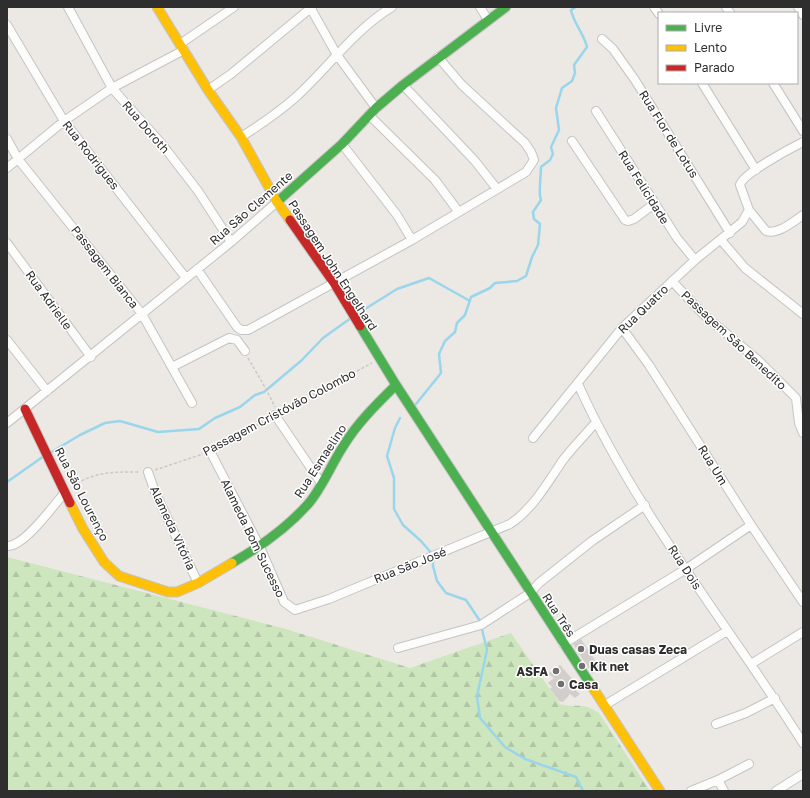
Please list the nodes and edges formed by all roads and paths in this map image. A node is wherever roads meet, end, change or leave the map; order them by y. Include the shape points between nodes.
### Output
1 (68, 7) edge
2 (157, 7) edge
3 (234, 7) edge
4 (311, 7) edge
5 (392, 7) edge
6 (480, 7) edge
7 (506, 7) edge
8 (798, 7) edge
9 (803, 15) edge
10 (488, 20) junction
11 (7, 25) edge
12 (602, 39) dead end
13 (182, 47) junction
14 (337, 55) junction
15 (438, 57) junction
16 (703, 84) edge
17 (774, 84) edge
18 (402, 86) junction
19 (112, 88) junction
20 (208, 90) junction
21 (376, 108) junction
22 (596, 111) dead end
23 (369, 115) junction
24 (64, 121) junction
25 (803, 131) edge
26 (241, 137) junction
27 (7, 139) edge
28 (572, 141) dead end
29 (803, 142) edge
30 (342, 144) junction
31 (18, 159) junction
32 (7, 168) edge
33 (756, 170) junction
34 (497, 189) junction
35 (277, 202) junction
36 (654, 204) junction
37 (749, 210) junction
38 (458, 211) junction
39 (803, 215) edge
40 (730, 233) junction
41 (412, 240) junction
42 (720, 240) junction
43 (231, 242) junction
44 (7, 243) edge
45 (695, 260) junction
46 (197, 270) junction
47 (186, 278) junction
48 (672, 282) junction
49 (334, 283) junction
50 (142, 314) junction
51 (803, 314) edge
52 (622, 328) junction
53 (7, 340) edge
54 (244, 351) joint
55 (91, 357) junction
56 (379, 359) junction
57 (172, 367) junction
58 (578, 384) junction
59 (396, 385) junction
60 (47, 391) junction
61 (800, 399) edge
62 (192, 404) dead end
63 (25, 409) junction
64 (276, 414) junction
65 (596, 422) junction
66 (7, 424) edge
67 (803, 433) edge
68 (533, 438) dead end
69 (210, 451) junction
70 (148, 472) junction
71 (321, 483) junction
72 (65, 492) junction
73 (645, 505) junction
74 (751, 525) junction
75 (492, 533) junction
76 (7, 546) edge
77 (260, 547) junction
78 (686, 569) junction
79 (198, 583) junction
80 (530, 593) junction
81 (328, 598) joint
82 (803, 602) edge
83 (727, 631) junction
84 (803, 632) edge
85 (563, 644) junction
86 (398, 648) dead end
87 (751, 664) junction
88 (774, 698) junction
89 (605, 705) junction
90 (716, 724) dead end
91 (803, 743) edge
92 (749, 764) dead end
93 (803, 774) edge
94 (718, 780) junction
95 (660, 791) edge
96 (691, 791) edge
97 (724, 791) edge
98 (776, 791) edge

1 - 19 street, Rua Doroth
2 - 13 main road, Passagem John Engelhard
3 - 13 street
4 - 14 street
4 - 20 street
5 - 14 street via 370,23
6 - 10 street
7 - 10 main road, Rua São Clemente
8 - 9 street
10 - 15 main road, Rua São Clemente
11 - 24 street, Rua Rodrigues
12 - 40 street, Rua Flor de Lotus via 613,49 635,80
13 - 19 street
13 - 20 main road, Passagem John Engelhard
14 - 21 street
14 - 26 street via 296,97
15 - 18 main road, Rua São Clemente
15 - 34 street via 462,85 532,152 534,160 530,168
16 - 33 street
17 - 25 street
18 - 21 main road, Rua São Clemente
18 - 34 street via 470,156
19 - 24 street
19 - 43 street, Rua Doroth via 161,143 198,191
20 - 26 main road, Passagem John Engelhard
21 - 23 main road, Rua São Clemente
22 - 36 street, Rua Felicidade
23 - 30 main road, Rua São Clemente
23 - 38 street via 435,180
24 - 31 street
24 - 47 street, Rua Rodrigues
26 - 35 main road, Passagem John Engelhard
27 - 31 street, Passagem Bianca
28 - 36 street via 625,220 634,219
29 - 33 street
30 - 35 main road, Rua São Clemente
30 - 41 street via 397,215
31 - 32 street
31 - 50 street, Passagem Bianca
33 - 37 street via 744,178 740,185
34 - 38 street
35 - 43 street, Rua São Clemente
35 - 49 main road, Passagem John Engelhard
36 - 45 street, Rua Felicidade
37 - 39 street via 769,232
37 - 40 street, Rua Quatro via 742,222
38 - 41 street
40 - 42 street, Rua Quatro
41 - 49 street
42 - 45 street, Rua Quatro
42 - 51 street via 745,268
43 - 46 street, Rua São Clemente
44 - 55 street, Rua Adrielle
45 - 48 street, Rua Quatro
46 - 47 street, Rua São Clemente
46 - 49 street via 241,330 261,325
47 - 50 street, Rua São Clemente
48 - 52 street, Rua Quatro
48 - 61 street, Passagem São Benedito via 703,314
49 - 56 main road, Passagem John Engelhard
50 - 55 street, Rua São Clemente
50 - 57 street, Passagem Bianca
52 - 58 street, Rua Quatro
52 - 74 street, Rua Um via 649,365
53 - 60 street
54 - 57 street via 237,340 229,338
54 - 64 path via 266,388
55 - 60 street, Rua São Clemente
56 - 59 main road, Passagem John Engelhard
56 - 64 path, Passagem Cristóvão Colombo
57 - 62 street, Passagem Bianca
58 - 65 street, Rua Dois
58 - 68 street, Rua Quatro
59 - 71 main road, Rua Esmaelino via 366,414 344,444
59 - 75 main road, Passagem John Engelhard
60 - 63 street, Rua São Clemente
61 - 67 street, Passagem São Benedito via 798,423
63 - 66 street, Rua São Clemente
63 - 72 main road, Rua São Lourenço
64 - 69 path, Passagem Cristóvão Colombo
64 - 71 street
65 - 73 street, Rua Dois
65 - 75 street, Rua São José via 518,519
69 - 70 path, Passagem Cristóvão Colombo
69 - 77 street, Alameda Bom Sucesso
70 - 72 path, Passagem Cristóvão Colombo via 108,472 94,475
70 - 79 street, Alameda Vitória
71 - 77 main road, Rua Esmaelino via 302,510
72 - 76 street via 28,535 17,544
72 - 79 main road, Rua São Lourenço via 83,529 104,562 119,576 168,592 177,592
73 - 78 street, Rua Dois
73 - 80 street via 592,542 539,583
74 - 78 street
74 - 82 street, Rua Um
75 - 80 main road, Rua Três
75 - 81 street, Rua São José
77 - 79 main road, Rua Esmaelino
77 - 81 street, Alameda Bom Sucesso via 284,602 290,607 300,609
78 - 83 street, Rua Dois
78 - 85 street
80 - 85 main road, Rua Três
80 - 86 street via 481,625
83 - 87 street, Rua Dois
83 - 89 street
84 - 87 street
85 - 89 main road, Rua Três
87 - 88 street, Rua Dois
88 - 90 street via 746,713
88 - 91 street, Rua Dois
89 - 95 main road, Rua Três
92 - 94 street
93 - 98 street
94 - 96 street
94 - 97 street

